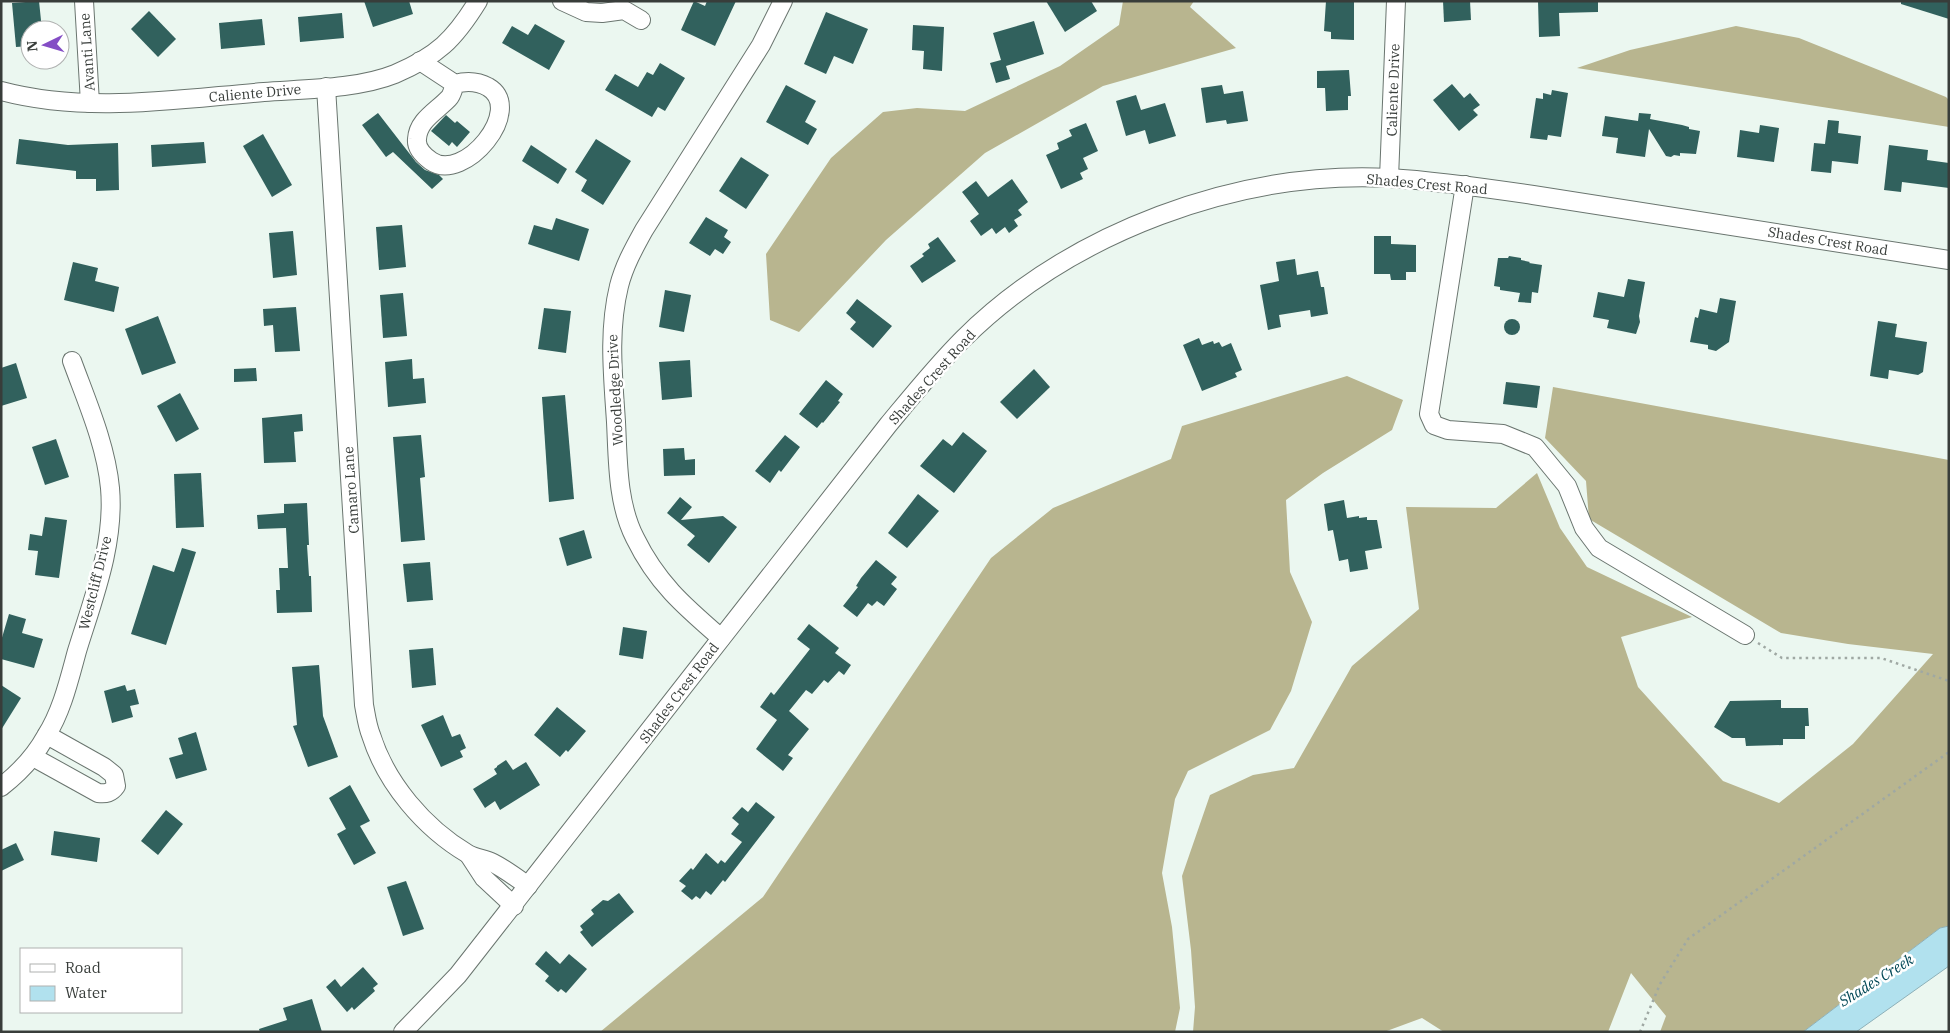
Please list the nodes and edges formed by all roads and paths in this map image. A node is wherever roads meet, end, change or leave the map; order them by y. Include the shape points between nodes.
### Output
1 (84, 1) edge
2 (478, 1) edge
3 (562, 1) edge
4 (783, 1) edge
5 (1396, 1) edge
6 (642, 20) dead end
7 (420, 61) junction
8 (455, 84) junction
9 (326, 87) junction
10 (1, 91) edge
11 (90, 104) junction
12 (1389, 178) junction
13 (1465, 186) junction
14 (1949, 260) edge
15 (72, 361) dead end
16 (1745, 635) joint
17 (721, 638) junction
18 (1949, 681) edge
19 (47, 735) junction
20 (1949, 752) edge
21 (33, 757) junction
22 (1, 787) edge
23 (469, 855) junction
24 (528, 886) junction
25 (514, 906) junction
26 (403, 1032) edge
27 (1640, 1032) edge

1 - 11 street, Avanti Lane
2 - 7 street, Caliente Drive via 456,35
3 - 6 street via 586,12 624,10
4 - 17 street, Woodledge Drive via 762,45 628,259 619,284 612,331 617,445 625,512 634,537 655,574 671,593
5 - 12 street, Caliente Drive
7 - 8 street
7 - 9 street, Caliente Drive via 392,75
8 - 8 street via 469,82 493,90 499,98 499,118 488,138 473,154 463,161 439,164 422,154 416,141 431,112 450,97
9 - 11 street, Caliente Drive
9 - 23 street, Camaro Lane via 366,714 379,758 405,799 433,828
10 - 11 street, Caliente Drive via 45,101
12 - 13 street, Shades Crest Road
12 - 17 street, Shades Crest Road via 1297,182 1217,197 1121,232 1047,273 989,316 939,365
13 - 14 street, Shades Crest Road
13 - 16 street via 1429,414 1434,425 1448,430 1503,434 1535,447 1567,486 1584,528 1599,548
15 - 19 street, Westcliff Drive via 106,463 110,514 101,570 60,708
16 - 18 path via 1782,658 1881,658
17 - 24 street, Shades Crest Road
19 - 21 street, Westcliff Drive
19 - 21 street via 104,767 114,775 116,786 105,794 98,793
20 - 27 path via 1688,938 1660,984
21 - 22 street, Westcliff Drive
23 - 24 street, Camaro Lane via 493,863
23 - 25 street, Camaro Lane via 484,878
24 - 25 street, Shades Crest Road
25 - 26 street, Shades Crest Road via 458,975

